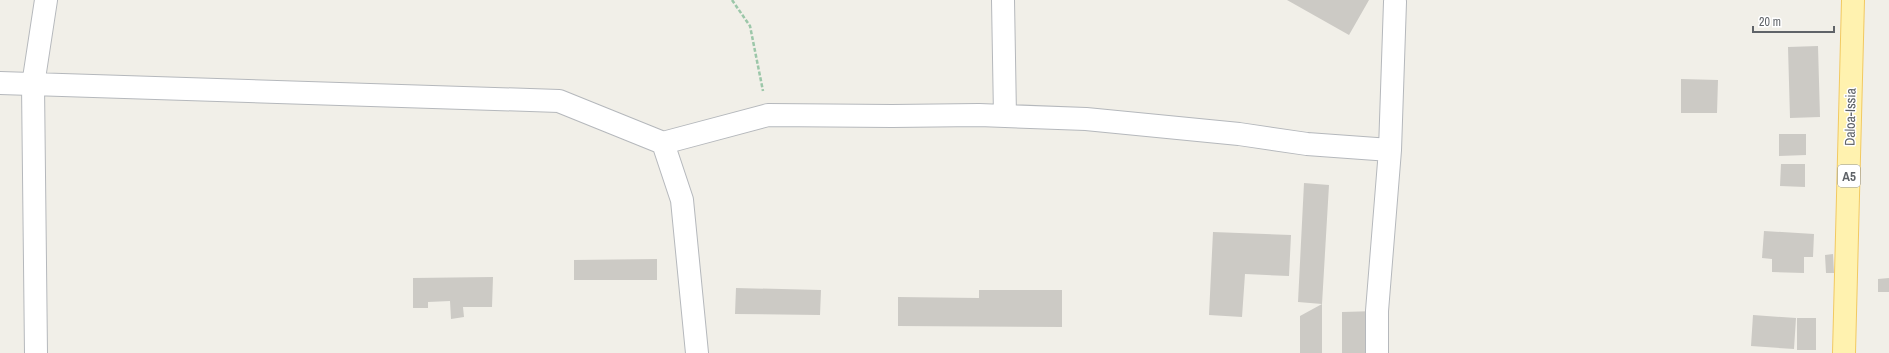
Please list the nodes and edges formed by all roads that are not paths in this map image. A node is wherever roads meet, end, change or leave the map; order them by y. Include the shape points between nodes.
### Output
1 (46, 0) edge
2 (1003, 0) edge
3 (1853, 0) edge
4 (1395, 2) dead end
5 (0, 83) edge
6 (33, 85) junction
7 (1006, 116) junction
8 (663, 142) junction
9 (1390, 150) junction
10 (36, 353) edge
11 (697, 353) edge
12 (1377, 353) edge
13 (1844, 353) edge

1 - 6 street
2 - 7 street
3 - 13 main road, Daloa-Issia / A5
4 - 9 street
5 - 6 street
6 - 8 street via 559,102
6 - 10 street
7 - 8 street via 768,114
7 - 9 street via 1086,118 1307,144
8 - 11 street via 682,200
9 - 12 street via 1377,311

